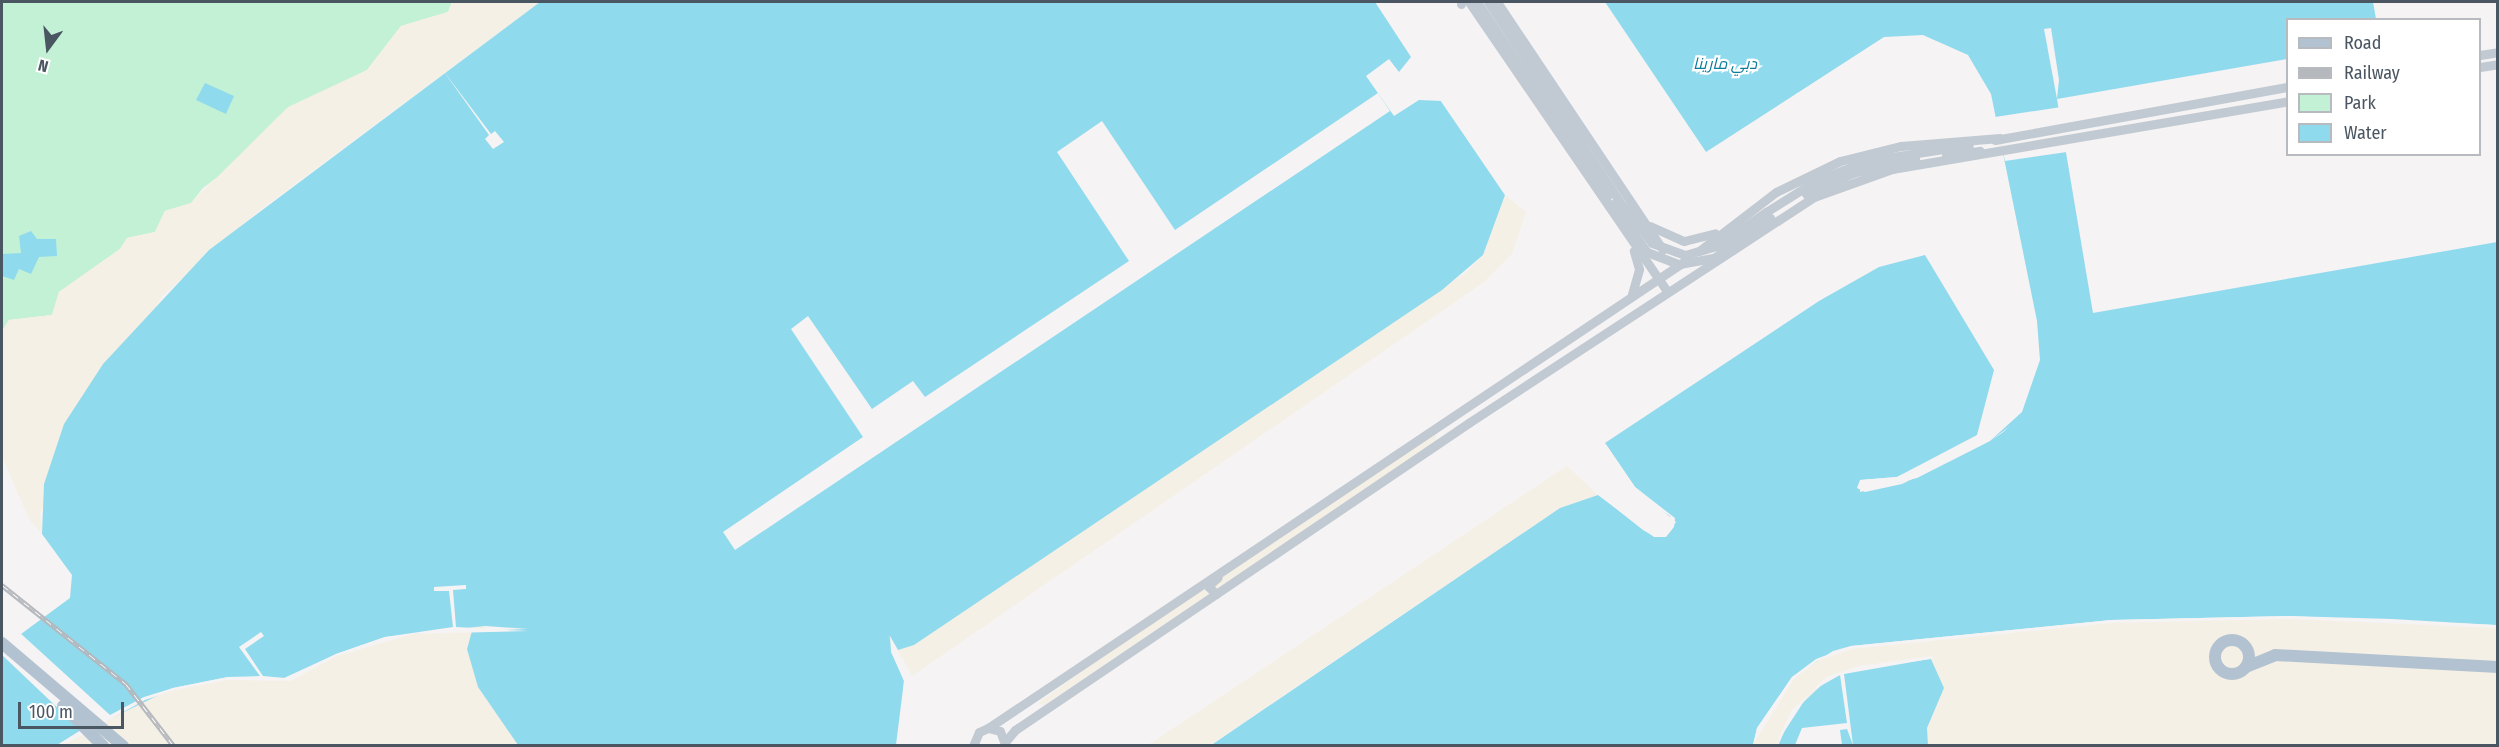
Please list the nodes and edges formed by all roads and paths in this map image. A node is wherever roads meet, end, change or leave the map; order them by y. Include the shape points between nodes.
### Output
1 (1464, 2) edge
2 (1477, 2) edge
3 (1488, 2) edge
4 (1497, 2) edge
5 (2498, 52) edge
6 (2481, 55) edge
7 (2498, 64) edge
8 (2481, 67) edge
9 (1550, 81) junction
10 (1564, 86) dead end
11 (2286, 87) edge
12 (2286, 101) edge
13 (2000, 138) junction
14 (1556, 146) dead end
15 (1569, 150) junction
16 (2003, 152) junction
17 (1616, 203) junction
18 (1768, 215) junction
19 (1644, 221) junction
20 (1725, 229) junction
21 (1623, 231) junction
22 (1674, 267) junction
23 (1658, 277) junction
24 (1684, 282) junction
25 (1667, 291) junction
26 (1632, 294) junction
27 (1448, 417) junction
28 (1439, 443) junction
29 (1252, 546) junction
30 (1238, 579) junction
31 (1252, 579) dead end
32 (1216, 594) junction
33 (1175, 622) junction
34 (1170, 635) dead end
35 (2, 643) edge
36 (2245, 646) junction
37 (2275, 656) junction
38 (2246, 667) junction
39 (2498, 667) edge
40 (43, 682) junction
41 (1053, 683) junction
42 (1041, 712) junction
43 (988, 728) junction
44 (1005, 744) edge
45 (103, 746) edge
46 (123, 746) edge
47 (973, 746) edge

1 - 15 street
2 - 17 street
3 - 17 street
4 - 9 street
5 - 6 street
7 - 8 street
9 - 10 street
9 - 19 street
11 - 13 street
12 - 16 street
13 - 18 street via 1866,161 1814,182
13 - 20 street via 1907,145 1852,157 1790,184
14 - 15 street
15 - 21 street
16 - 18 street via 1920,157 1873,167 1818,188
16 - 24 street via 1900,167 1839,186 1791,210
17 - 18 street, bridge via 1652,243 1685,255 1717,246
19 - 20 street via 1659,233 1684,241
19 - 22 street
20 - 22 street
21 - 23 street
21 - 26 street via 1639,264
22 - 23 street
22 - 24 street
23 - 25 street
23 - 26 street
24 - 25 street
25 - 28 street
26 - 27 street
27 - 28 street via 1449,422 1425,440
27 - 29 street
28 - 30 street
29 - 32 street via 1246,557 1210,582 1208,589
29 - 41 street
30 - 31 street
30 - 32 street
32 - 33 street
33 - 34 street
33 - 42 street
35 - 40 main road
36 - 37 main road
36 - 38 main road via 2249,656
36 - 38 main road via 2225,641 2215,659 2220,669 2230,674
37 - 38 main road
37 - 39 main road
40 - 45 main road
40 - 46 main road
41 - 42 street via 1033,701
41 - 43 street
42 - 44 street
43 - 44 street via 1000,731
43 - 47 street via 979,732

